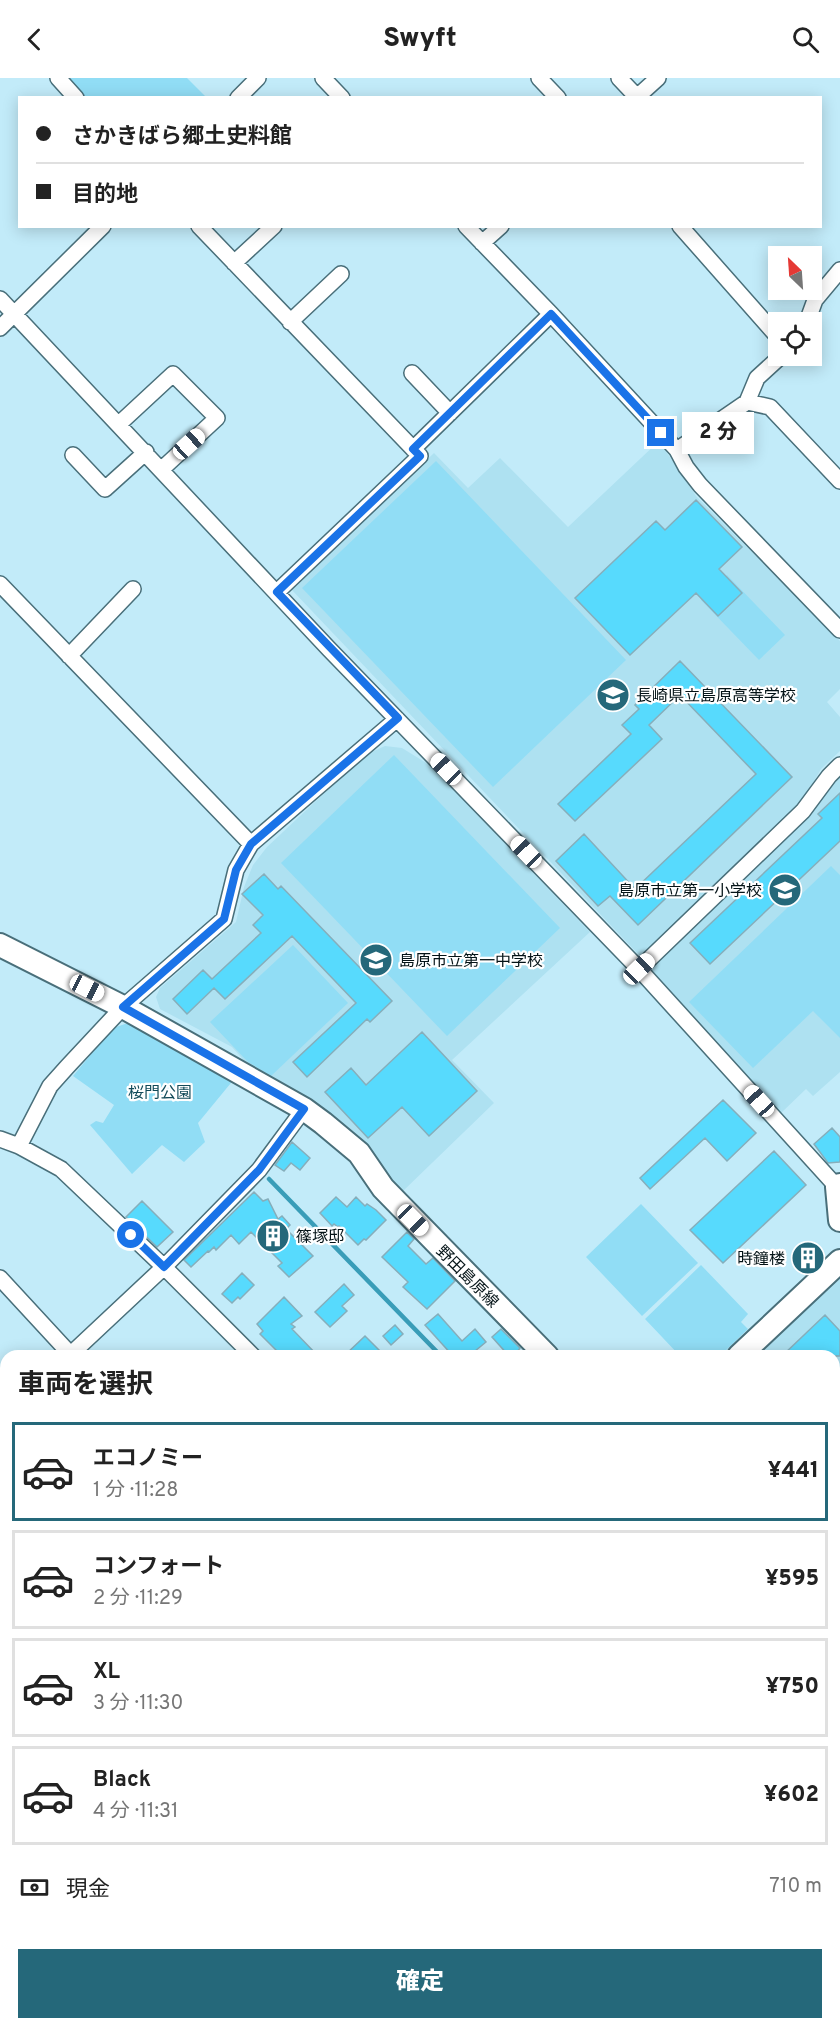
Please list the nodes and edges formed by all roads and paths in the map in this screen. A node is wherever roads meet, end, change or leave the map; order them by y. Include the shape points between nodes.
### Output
1 (58, 78) edge
2 (258, 78) edge
3 (323, 78) edge
4 (539, 78) edge
5 (619, 78) edge
6 (658, 78) edge
7 (74, 96) edge
8 (240, 96) edge
9 (340, 96) edge
10 (556, 96) edge
11 (636, 96) edge
12 (638, 96) edge
13 (102, 228) edge
14 (201, 228) edge
15 (272, 228) edge
16 (468, 228) edge
17 (499, 228) edge
18 (682, 228) edge
19 (482, 243) junction
20 (234, 263) junction
21 (840, 270) edge
22 (341, 274) dead end
23 (0, 299) edge
24 (811, 312) edge
25 (15, 314) junction
26 (551, 314) junction
27 (290, 322) junction
28 (768, 326) edge
29 (0, 328) edge
30 (770, 366) edge
31 (412, 373) dead end
32 (747, 402) junction
33 (450, 413) junction
34 (118, 424) junction
35 (413, 449) junction
36 (677, 450) junction
37 (146, 452) junction
38 (73, 455) dead end
39 (162, 469) junction
40 (840, 481) edge
41 (0, 584) edge
42 (133, 589) dead end
43 (277, 592) junction
44 (840, 630) edge
45 (69, 656) junction
46 (398, 718) junction
47 (840, 765) edge
48 (251, 844) junction
49 (0, 945) edge
50 (639, 969) junction
51 (123, 1007) junction
52 (304, 1109) junction
53 (0, 1139) edge
54 (19, 1146) junction
55 (839, 1186) edge
56 (840, 1220) edge
57 (840, 1261) edge
58 (164, 1267) junction
59 (0, 1278) edge
60 (65, 1350) edge
61 (75, 1350) edge
62 (247, 1350) edge
63 (534, 1350) edge
64 (745, 1350) edge

1 - 7 street
2 - 8 street
3 - 9 street
4 - 10 street
5 - 11 street
6 - 12 street
13 - 25 street
14 - 20 street
15 - 20 street
16 - 19 street
17 - 19 street
18 - 28 street
19 - 26 street
20 - 27 street
21 - 24 street via 815,300
22 - 27 street
23 - 25 street
25 - 29 street
25 - 34 street
26 - 33 street
26 - 36 street
27 - 35 street
30 - 32 street via 757,378
31 - 33 street
32 - 36 street
32 - 40 street via 770,407
33 - 35 street
34 - 37 street
34 - 39 street via 173,374 217,418
35 - 43 street via 420,456
36 - 44 street via 700,485
37 - 38 street via 105,489
37 - 39 street
39 - 43 street
41 - 45 street
42 - 45 street
43 - 46 street
45 - 48 street
46 - 48 street
46 - 50 street
47 - 50 street via 803,811
48 - 51 street via 236,870 224,919
49 - 51 main road, 野田島原線
50 - 55 street
51 - 52 main road, 野田島原線
51 - 54 street via 50,1086
52 - 58 street via 259,1170
52 - 63 main road, 野田島原線 via 359,1153 382,1188
53 - 54 street
54 - 58 street via 61,1169
55 - 56 main road
57 - 64 main road
58 - 61 street
58 - 62 street
59 - 60 street

